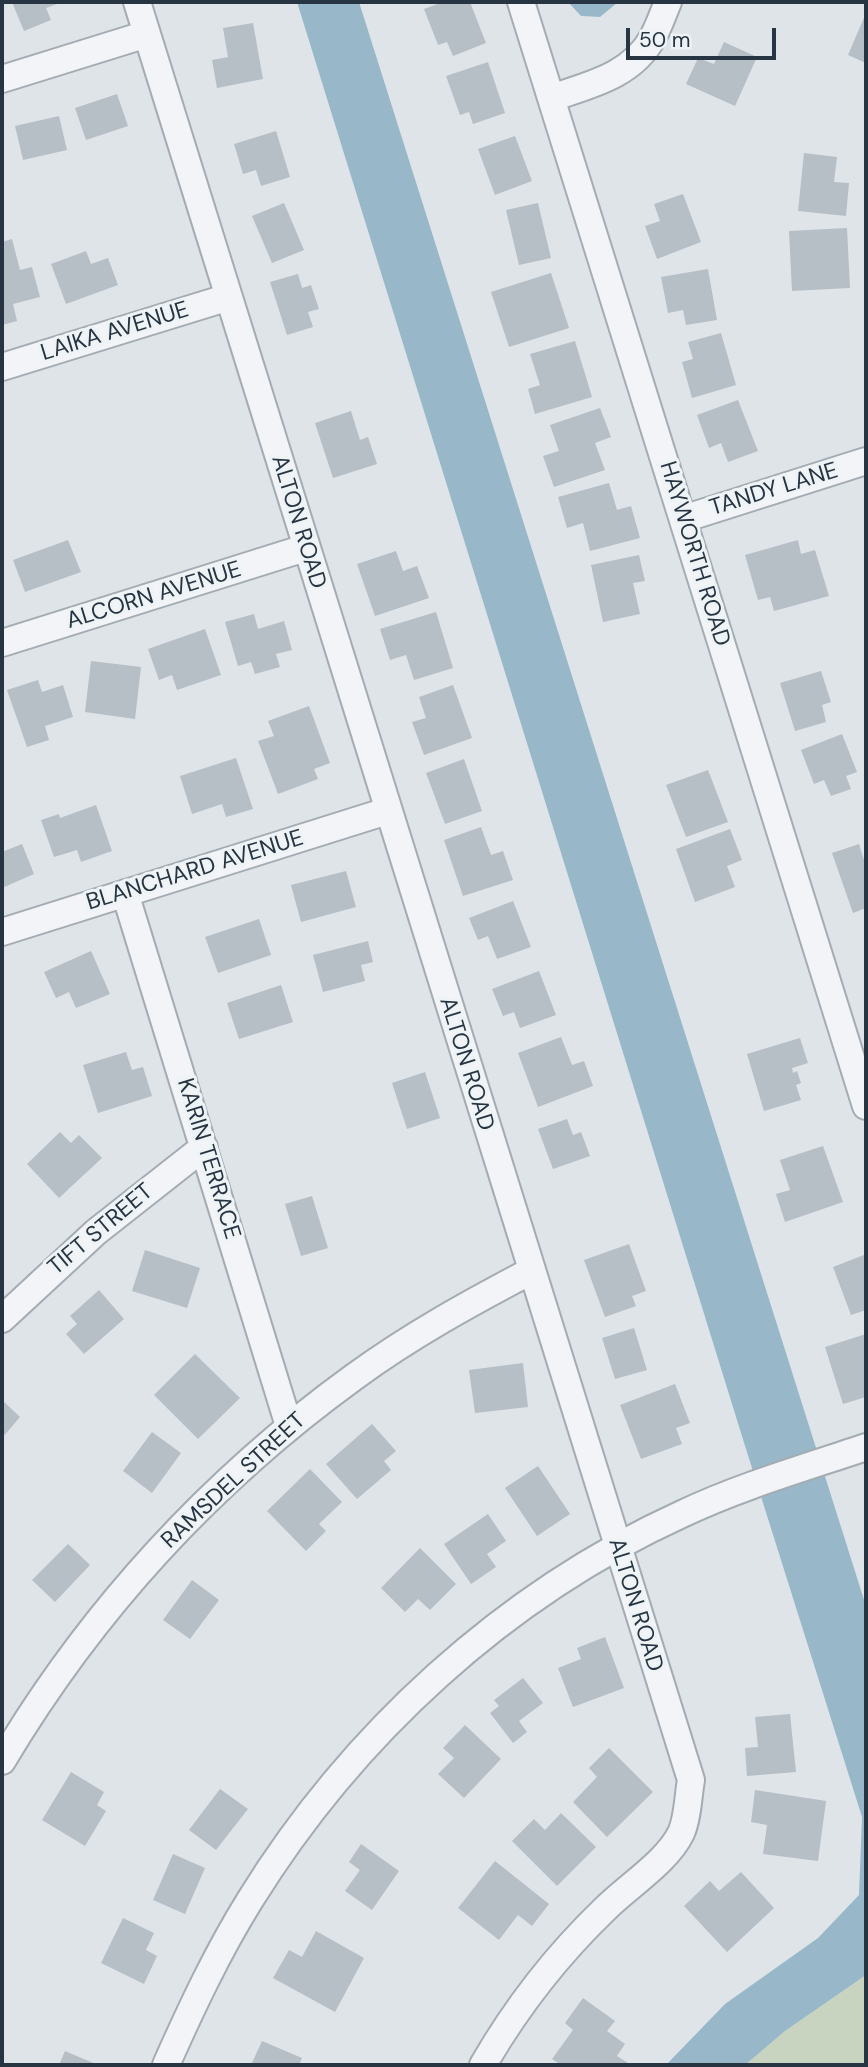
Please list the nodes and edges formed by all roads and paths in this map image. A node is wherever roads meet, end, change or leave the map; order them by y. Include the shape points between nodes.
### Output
1 (137, 2) edge
2 (521, 2) edge
3 (668, 2) edge
4 (147, 34) junction
5 (2, 79) edge
6 (551, 99) junction
7 (229, 297) junction
8 (2, 367) edge
9 (866, 461) edge
10 (682, 519) junction
11 (305, 548) junction
12 (2, 643) edge
13 (387, 811) junction
14 (125, 893) junction
15 (2, 932) edge
16 (866, 1106) edge
17 (204, 1147) junction
18 (531, 1271) junction
19 (2, 1319) edge
20 (289, 1426) junction
21 (866, 1447) edge
22 (617, 1547) junction
23 (2, 1761) edge
24 (166, 2065) edge
25 (482, 2065) edge

1 - 4 street, ALTON ROAD
2 - 6 street, HAYWORTH ROAD
3 - 6 street via 652,40 636,61 616,75
4 - 5 street
4 - 7 street, ALTON ROAD
6 - 10 street, HAYWORTH ROAD
7 - 8 street, LAIKA AVENUE
7 - 11 street, ALTON ROAD
9 - 10 street, TANDY LANE
10 - 16 street, HAYWORTH ROAD
11 - 12 street, ALCORN AVENUE
11 - 13 street, ALTON ROAD
13 - 14 street, BLANCHARD AVENUE
13 - 18 street, ALTON ROAD
14 - 15 street, BLANCHARD AVENUE
14 - 17 street, KARIN TERRACE
17 - 19 street, TIFT STREET via 96,1231
17 - 20 street, KARIN TERRACE
18 - 20 street, RAMSDEL STREET via 412,1338
18 - 22 street, ALTON ROAD
20 - 23 street, RAMSDEL STREET via 204,1503 127,1586 57,1675
21 - 22 street via 751,1485
22 - 24 street via 484,1636 430,1682 332,1785 249,1900
22 - 25 street, ALTON ROAD via 691,1780 681,1832 666,1855 559,1956

